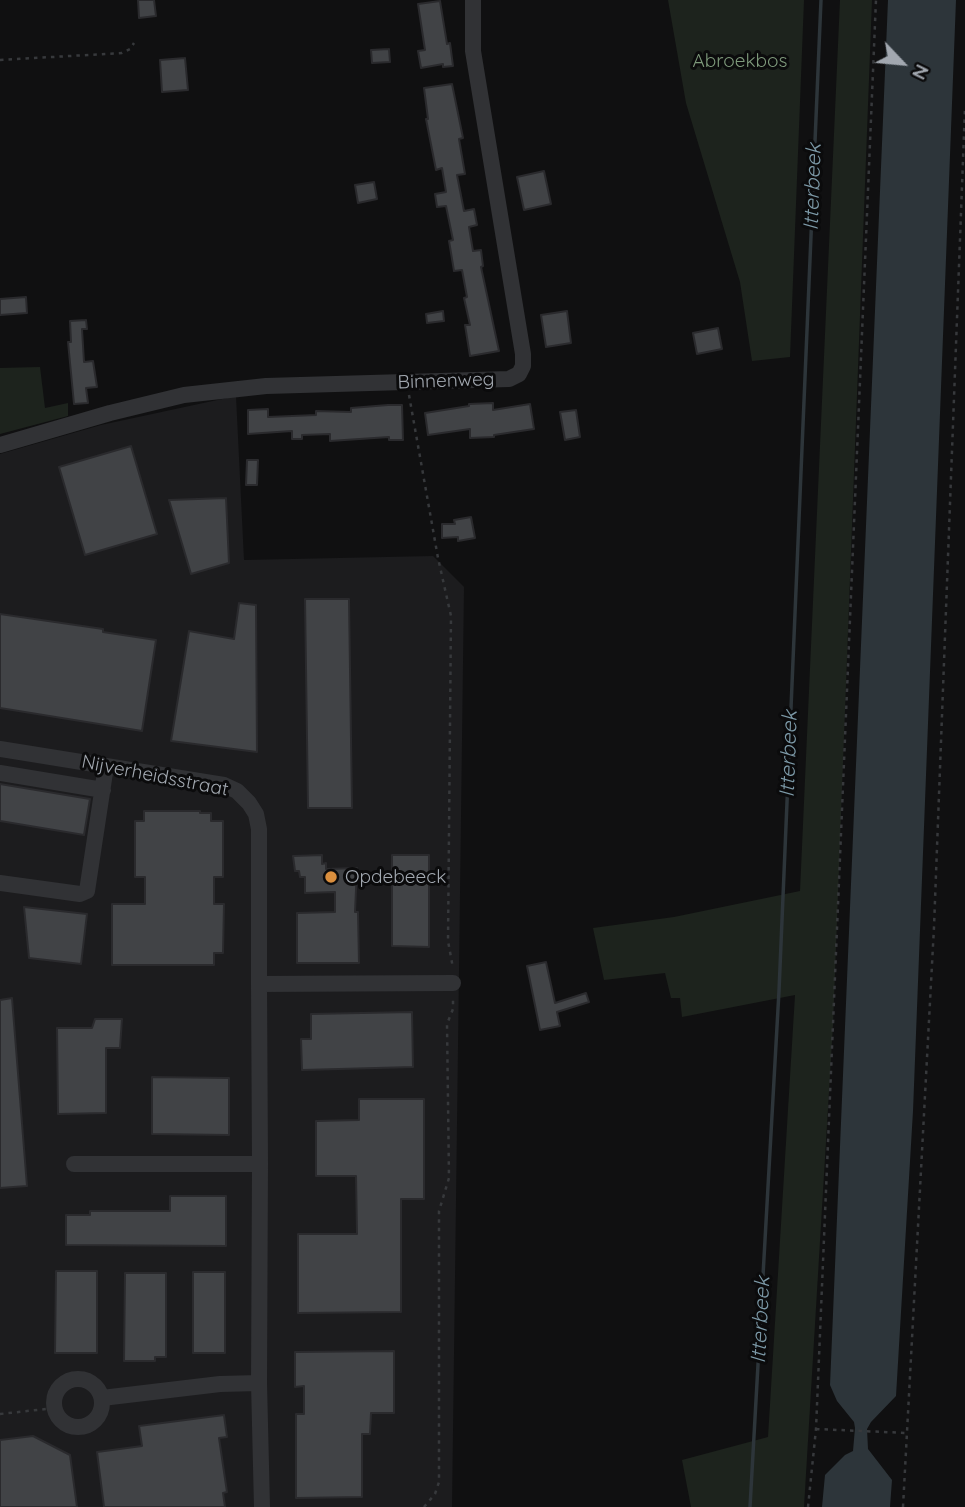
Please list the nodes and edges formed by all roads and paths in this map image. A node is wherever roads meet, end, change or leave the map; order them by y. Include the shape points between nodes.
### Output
1 (473, 0) edge
2 (876, 0) edge
3 (134, 43) dead end
4 (0, 60) edge
5 (965, 107) edge
6 (407, 383) junction
7 (0, 445) edge
8 (0, 749) edge
9 (106, 766) junction
10 (0, 773) edge
11 (103, 790) junction
12 (0, 883) edge
13 (453, 983) junction
14 (259, 984) junction
15 (74, 1164) dead end
16 (260, 1164) junction
17 (259, 1383) junction
18 (102, 1398) junction
19 (55, 1408) junction
20 (0, 1414) edge
21 (816, 1429) junction
22 (908, 1434) junction
23 (261, 1507) edge
24 (424, 1507) edge
25 (808, 1507) edge
26 (903, 1507) edge

1 - 6 street, Binnenweg via 473,51 523,366 509,379
2 - 21 path
3 - 4 path via 122,53
5 - 22 path via 933,941
6 - 7 street, Binnenweg via 266,386 184,395
6 - 13 path via 451,616 448,941
8 - 9 street, Nijverheidsstraat
9 - 11 street
9 - 14 street, Nijverheidsstraat via 224,785 249,803 259,829
10 - 11 street
11 - 12 street via 87,891 80,894
13 - 14 street
13 - 24 path via 453,1009 447,1024 449,1178 439,1211 439,1482
14 - 16 street, Nijverheidsstraat
15 - 16 street
16 - 17 street, Nijverheidsstraat
17 - 18 street
17 - 23 street, Nijverheidsstraat
18 - 19 street via 94,1384 78,1379 57,1391
18 - 19 street via 96,1420 83,1427 62,1421
19 - 20 path
21 - 22 path
21 - 25 path
22 - 26 path

